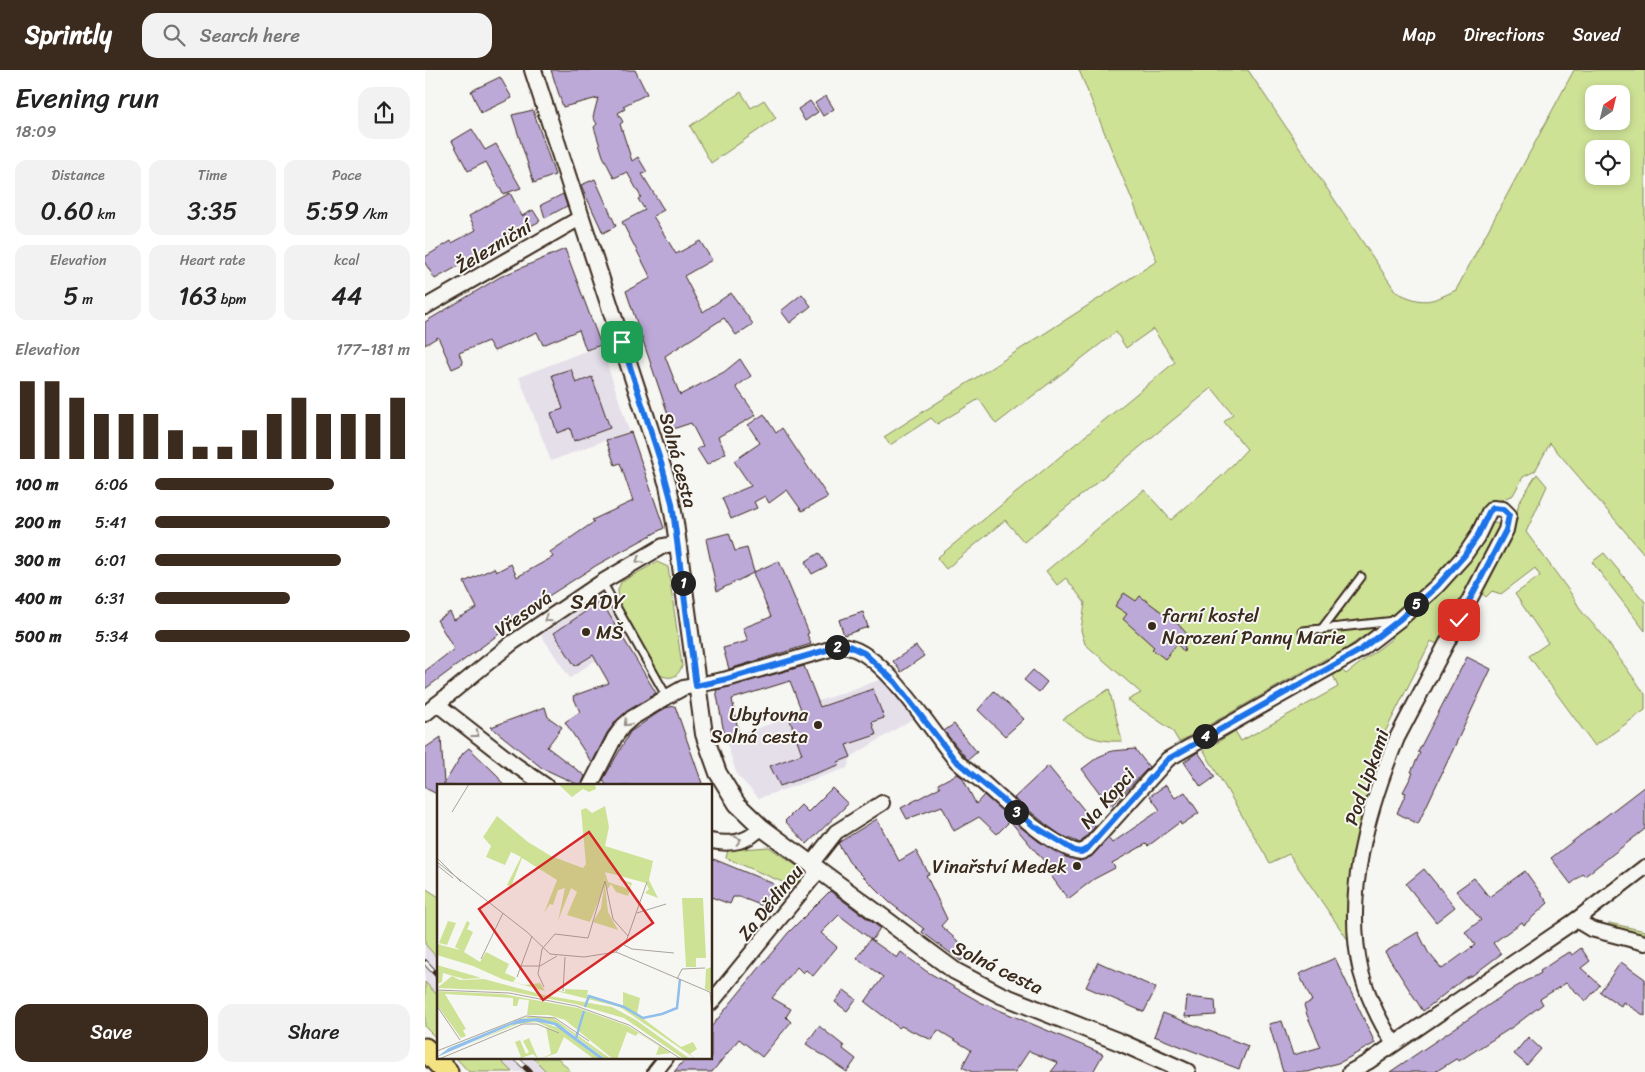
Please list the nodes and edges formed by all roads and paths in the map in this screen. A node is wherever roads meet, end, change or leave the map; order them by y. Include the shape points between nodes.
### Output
1 (533, 70) edge
2 (580, 218) junction
3 (425, 308) edge
4 (1506, 510) joint
5 (677, 543) junction
6 (1361, 577) dead end
7 (601, 582) junction
8 (1399, 620) junction
9 (1321, 630) junction
10 (1303, 631) dead end
11 (696, 686) junction
12 (667, 697) junction
13 (437, 704) junction
14 (425, 714) edge
15 (544, 784) edge
16 (591, 784) edge
17 (882, 803) dead end
18 (761, 827) junction
19 (713, 840) edge
20 (815, 867) junction
21 (1645, 867) edge
22 (1576, 920) junction
23 (1645, 943) edge
24 (713, 1000) edge
25 (1394, 1044) junction
26 (425, 1049) edge
27 (664, 1060) edge
28 (447, 1072) edge
29 (655, 1072) edge
30 (1187, 1072) edge
31 (1350, 1072) edge

1 - 2 street, Solná cesta
2 - 3 street, Železniční
2 - 5 street, Solná cesta via 662,466 672,503
4 - 8 street, Na Kopci via 1498,507 1491,510 1464,556
4 - 25 street, Pod Lipkami via 1509,517 1506,530 1397,738 1365,839 1357,888 1358,950 1369,996
5 -> 7 street, Vřesová via 663,546
5 - 11 street, Solná cesta
6 - 9 lane
7 - 12 lane
7 -> 13 street, Vřesová via 512,643
8 - 9 lane
8 - 11 street, Na Kopci via 1359,651 1168,759 1081,852 1063,845 1034,826 955,760 895,682 856,648 837,647
9 - 10 lane
11 - 12 street via 683,688
11 - 18 street, Solná cesta via 704,734 715,768 737,804
12 -> 16 street via 623,726
13 - 14 street, Vřesová
13 -> 15 street via 513,764
17 - 20 street via 836,832
19 -> 18 street via 734,842 755,834
18 - 20 street, Solná cesta
20 - 24 street, Za Dědinou
20 - 30 street, Solná cesta via 970,980
21 - 22 street
22 - 23 street via 1591,929
22 - 25 street
25 - 31 street
26 - 28 main road
27 - 29 street

